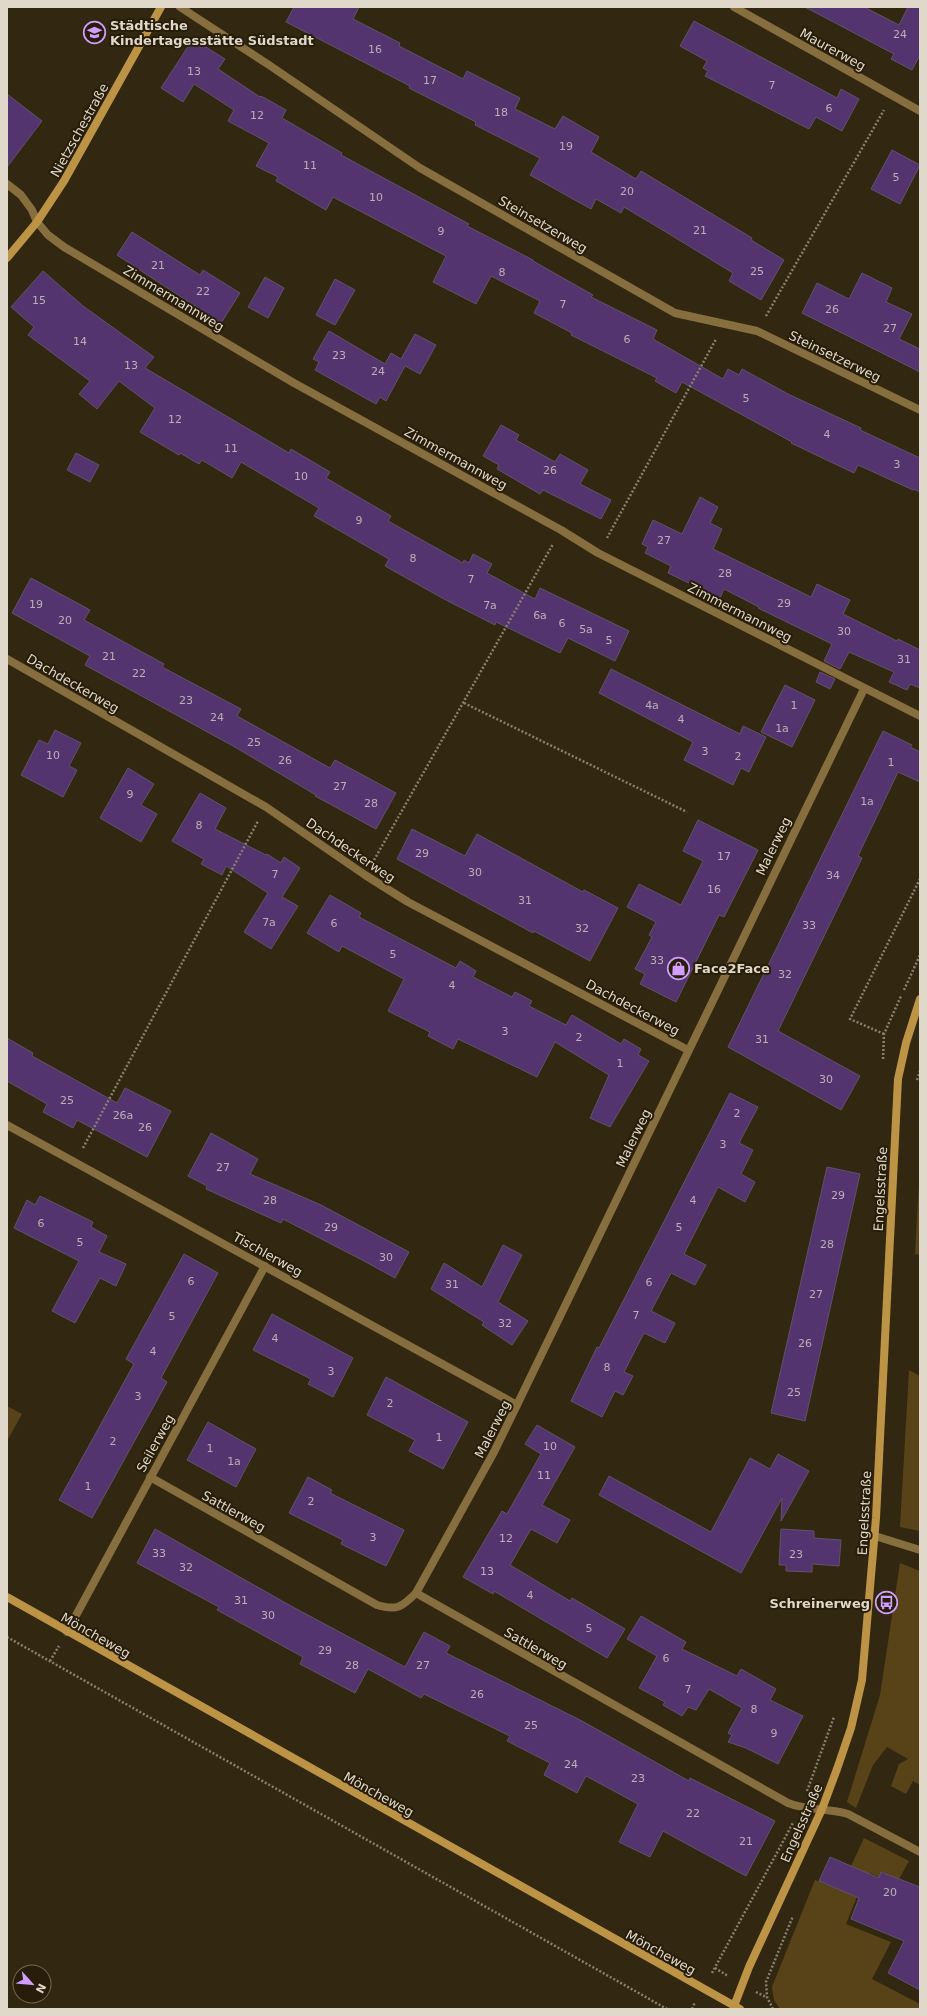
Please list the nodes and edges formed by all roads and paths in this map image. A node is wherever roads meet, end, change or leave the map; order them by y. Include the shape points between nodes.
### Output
1 (161, 7) edge
2 (180, 7) edge
3 (734, 7) edge
4 (892, 96) junction
5 (920, 111) edge
6 (7, 184) edge
7 (37, 222) junction
8 (7, 258) edge
9 (725, 323) junction
10 (758, 331) junction
11 (920, 410) edge
12 (561, 530) junction
13 (598, 553) junction
14 (7, 659) edge
15 (864, 689) junction
16 (464, 703) junction
17 (920, 716) edge
18 (266, 807) junction
19 (687, 812) dead end
20 (365, 875) junction
21 (920, 879) edge
22 (920, 999) edge
23 (688, 1050) junction
24 (883, 1064) dead end
25 (7, 1125) edge
26 (76, 1163) junction
27 (265, 1266) junction
28 (517, 1405) junction
29 (150, 1477) junction
30 (875, 1536) junction
31 (920, 1550) edge
32 (416, 1593) junction
33 (7, 1597) edge
34 (67, 1632) junction
35 (7, 1637) edge
36 (835, 1716) dead end
37 (801, 1808) junction
38 (822, 1810) junction
39 (920, 1852) edge
40 (702, 1989) junction
41 (759, 1993) dead end
42 (736, 2008) edge
43 (667, 2009) edge
44 (692, 2009) edge
45 (773, 2009) edge

1 - 7 street, Nietzschestraße via 64,181
2 - 9 street, Steinsetzerweg via 420,168 675,313
3 - 4 street, Maurerweg
4 - 5 street, Maurerweg
4 - 10 path
6 - 7 street, Zimmermannweg via 21,195
7 - 8 street, Nietzschestraße
7 - 12 street, Zimmermannweg via 48,235 64,247 294,383
9 - 10 street, Steinsetzerweg
9 - 13 path
10 - 11 street, Steinsetzerweg
12 - 13 street, Zimmermannweg
12 - 16 path
13 - 15 street, Zimmermannweg
14 - 18 street, Dachdeckerweg
15 - 17 street, Zimmermannweg
15 - 23 street, Malerweg
16 - 19 path
16 - 20 path
18 - 20 street, Dachdeckerweg
18 - 26 path
20 - 23 street, Dachdeckerweg via 408,902
21 - 24 path via 850,1019 884,1034
22 - 30 street, Engelsstraße via 898,1079
23 - 28 street, Malerweg
25 - 26 street, Tischlerweg
26 - 27 street, Tischlerweg
27 - 28 street, Tischlerweg
27 - 29 street, Seilerweg
28 - 32 street, Malerweg
29 - 32 street, Sattlerweg via 377,1606 391,1610 405,1604
29 - 34 street, Seilerweg
30 - 31 street
30 - 38 street, Engelsstraße via 862,1680 851,1728
32 - 37 street, Sattlerweg via 788,1804
33 - 34 street, Möncheweg
34 - 40 street, Möncheweg
35 - 43 path
36 - 37 path
37 - 38 street, Sattlerweg
37 - 40 path
38 - 39 street, Sattlerweg via 848,1814
38 - 42 street, Engelsstraße via 749,1967
40 - 42 street, Möncheweg
40 - 44 path
41 - 45 path via 766,1997

